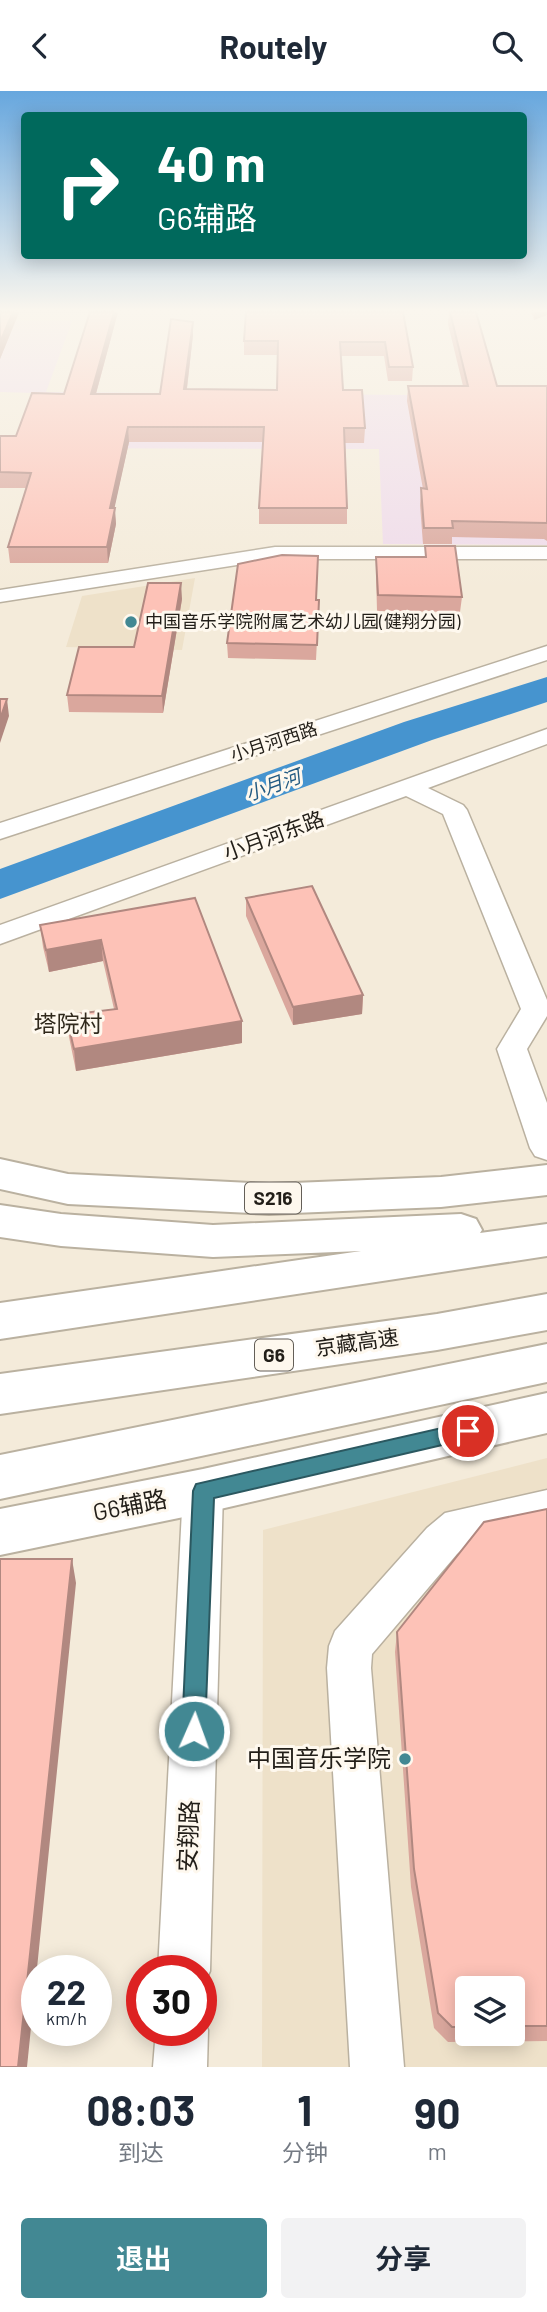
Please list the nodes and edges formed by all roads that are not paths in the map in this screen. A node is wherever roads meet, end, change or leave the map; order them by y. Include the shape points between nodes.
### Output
1 (547, 553) edge
2 (0, 596) edge
3 (547, 653) edge
4 (547, 736) edge
5 (407, 787) junction
6 (0, 831) edge
7 (0, 935) edge
8 (547, 1148) edge
9 (0, 1174) edge
10 (547, 1180) edge
11 (0, 1221) edge
12 (547, 1224) edge
13 (547, 1240) edge
14 (547, 1312) edge
15 (0, 1321) edge
16 (547, 1363) edge
17 (0, 1394) edge
18 (547, 1413) edge
19 (0, 1477) edge
20 (204, 1491) junction
21 (547, 1509) edge
22 (0, 1532) edge
23 (185, 1955) edge
24 (181, 2046) edge
25 (180, 2067) edge
26 (377, 2067) edge

1 - 2 street via 275,553
3 - 6 street, 小月河西路
4 - 5 street, 小月河东路
5 - 7 street, 小月河东路
5 - 8 street via 454,810 536,1009 512,1049
9 - 10 main road, S216 via 68,1189 269,1199 441,1192
11 - 12 main road via 213,1241
13 - 15 main road
14 - 17 main road, 京藏高速 / G6
16 - 19 main road
18 - 20 main road, G6辅路
20 - 22 main road, G6辅路
20 - 23 street, 安翔路
21 - 26 street via 460,1526 351,1646
24 - 25 street

